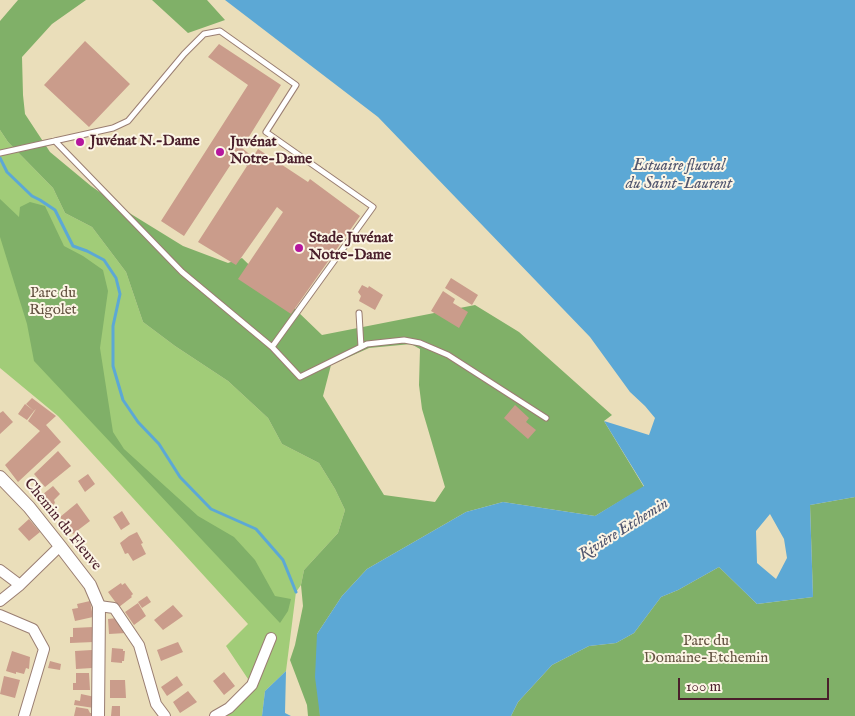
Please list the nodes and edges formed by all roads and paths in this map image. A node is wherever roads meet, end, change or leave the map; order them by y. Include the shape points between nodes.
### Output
1 (56, 140) junction
2 (0, 153) edge
3 (359, 313) dead end
4 (272, 347) junction
5 (361, 347) junction
6 (546, 418) dead end
7 (0, 477) edge
8 (60, 546) junction
9 (0, 570) edge
10 (20, 585) junction
11 (0, 601) edge
12 (99, 606) junction
13 (0, 615) edge
14 (271, 638) dead end
15 (24, 716) edge
16 (98, 716) edge
17 (165, 716) edge
18 (215, 716) edge

1 - 2 lane
1 - 4 lane via 182,272
1 - 4 lane via 113,128 128,121 204,34 220,31 296,84 266,132 373,207
3 - 5 lane
4 - 5 lane via 300,377
5 - 6 lane via 404,340 420,342 448,355
7 - 8 street, Chemin du Fleuve
8 - 10 street
8 - 12 street, Chemin du Fleuve via 90,585
9 - 10 street
10 - 11 street
12 - 16 street, Chemin du Fleuve
12 - 17 street via 114,608 139,645 156,704
13 - 15 street via 33,629 44,649
14 - 18 street via 252,685 229,708

